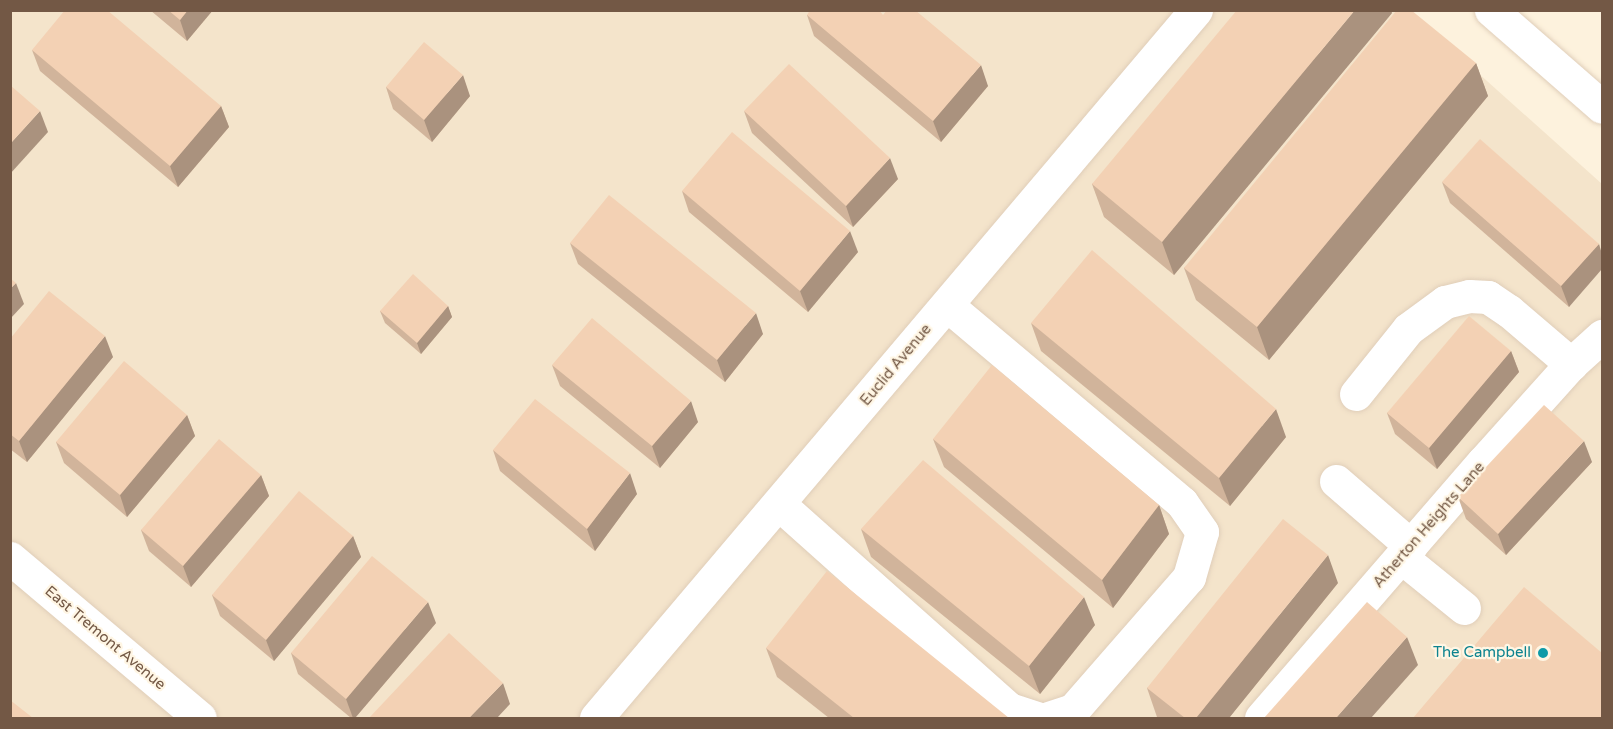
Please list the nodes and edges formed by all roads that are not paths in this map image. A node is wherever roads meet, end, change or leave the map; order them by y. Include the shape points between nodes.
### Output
1 (1196, 10) edge
2 (1491, 10) edge
3 (1602, 107) edge
4 (947, 305) junction
5 (1602, 336) edge
6 (1571, 364) junction
7 (1356, 394) dead end
8 (1336, 481) dead end
9 (779, 504) junction
10 (1406, 551) junction
11 (10, 558) edge
12 (1464, 608) dead end
13 (200, 718) edge
14 (596, 718) edge
15 (1037, 718) edge
16 (1049, 718) edge
17 (1261, 718) edge

1 - 4 street, Euclid Avenue
2 - 3 street
4 - 9 street, Euclid Avenue
4 - 16 street via 1182,503 1202,532 1189,577 1073,710
5 - 6 street, Atherton Heights Lane
6 - 7 street via 1509,311 1488,297 1469,296 1445,302 1408,329
6 - 10 street, Atherton Heights Lane
8 - 10 street
9 - 14 street, Euclid Avenue
9 - 15 street via 1009,709
10 - 12 street
10 - 17 street, Atherton Heights Lane
11 - 13 street, East Tremont Avenue

